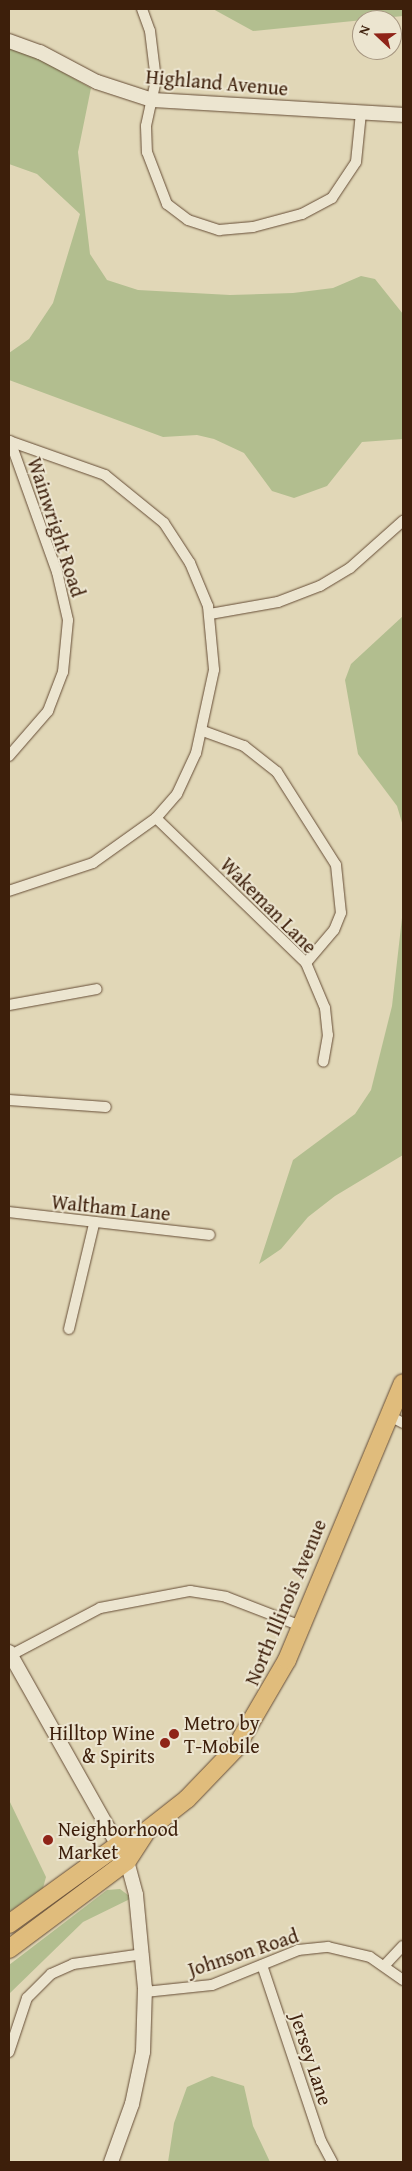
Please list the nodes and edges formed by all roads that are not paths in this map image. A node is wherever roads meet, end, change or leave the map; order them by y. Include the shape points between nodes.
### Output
1 (142, 9) edge
2 (9, 41) edge
3 (152, 100) junction
4 (361, 112) junction
5 (403, 115) edge
6 (9, 441) edge
7 (403, 521) edge
8 (210, 614) junction
9 (203, 731) junction
10 (9, 756) edge
11 (156, 818) junction
12 (9, 891) edge
13 (306, 963) junction
14 (97, 989) dead end
15 (9, 1005) edge
16 (323, 1062) dead end
17 (9, 1100) edge
18 (106, 1107) dead end
19 (9, 1212) edge
20 (94, 1224) junction
21 (210, 1235) dead end
22 (69, 1329) dead end
23 (403, 1382) edge
24 (396, 1419) edge
25 (301, 1626) junction
26 (10, 1654) edge
27 (145, 1832) junction
28 (118, 1845) junction
29 (127, 1861) junction
30 (9, 1924) edge
31 (403, 1946) edge
32 (9, 1949) edge
33 (143, 1954) junction
34 (262, 1965) junction
35 (385, 1965) junction
36 (403, 1980) edge
37 (145, 1992) junction
38 (9, 2052) edge
39 (111, 2162) edge
40 (332, 2162) edge

1 - 3 street via 150,30 156,80
2 - 3 street, Highland Avenue via 40,52 97,82
3 - 4 street, Highland Avenue
3 - 4 street via 147,152 157,186 180,216 219,230 284,220 332,198 356,162
4 - 5 street, Highland Avenue
6 - 8 street via 90,468 147,507 180,545
6 - 10 street, Wainwright Road via 57,572 68,620 63,672 48,711
7 - 8 street via 350,568 320,586 278,602
8 - 9 street via 214,670
9 - 11 street via 186,777
9 - 13 street via 244,746 272,766 292,788 336,865 341,913 334,930
11 - 12 street via 93,863
11 - 13 street, Wakeman Lane
13 - 16 street, Wakeman Lane via 325,1008 328,1035
14 - 15 street
17 - 18 street
19 - 20 street, Waltham Lane
20 - 21 street, Waltham Lane
20 - 22 street
23 - 24 highway, North Illinois Avenue
24 - 25 highway, North Illinois Avenue
25 - 26 street via 226,1597 190,1591 119,1602
25 - 27 highway, North Illinois Avenue via 270,1693 235,1749 188,1799
26 - 28 street
27 - 28 highway
27 - 29 highway
28 - 29 street
28 - 30 highway
29 - 32 highway
29 - 33 street
31 - 35 street
33 - 37 street
33 - 38 street via 73,1964 51,1974 27,1998
34 - 35 street, Johnson Road via 298,1950 328,1947 356,1952
34 - 37 street, Johnson Road via 212,1985
34 - 40 street, Jersey Lane via 315,2126
35 - 36 street, Johnson Road
37 - 39 street via 139,2074

